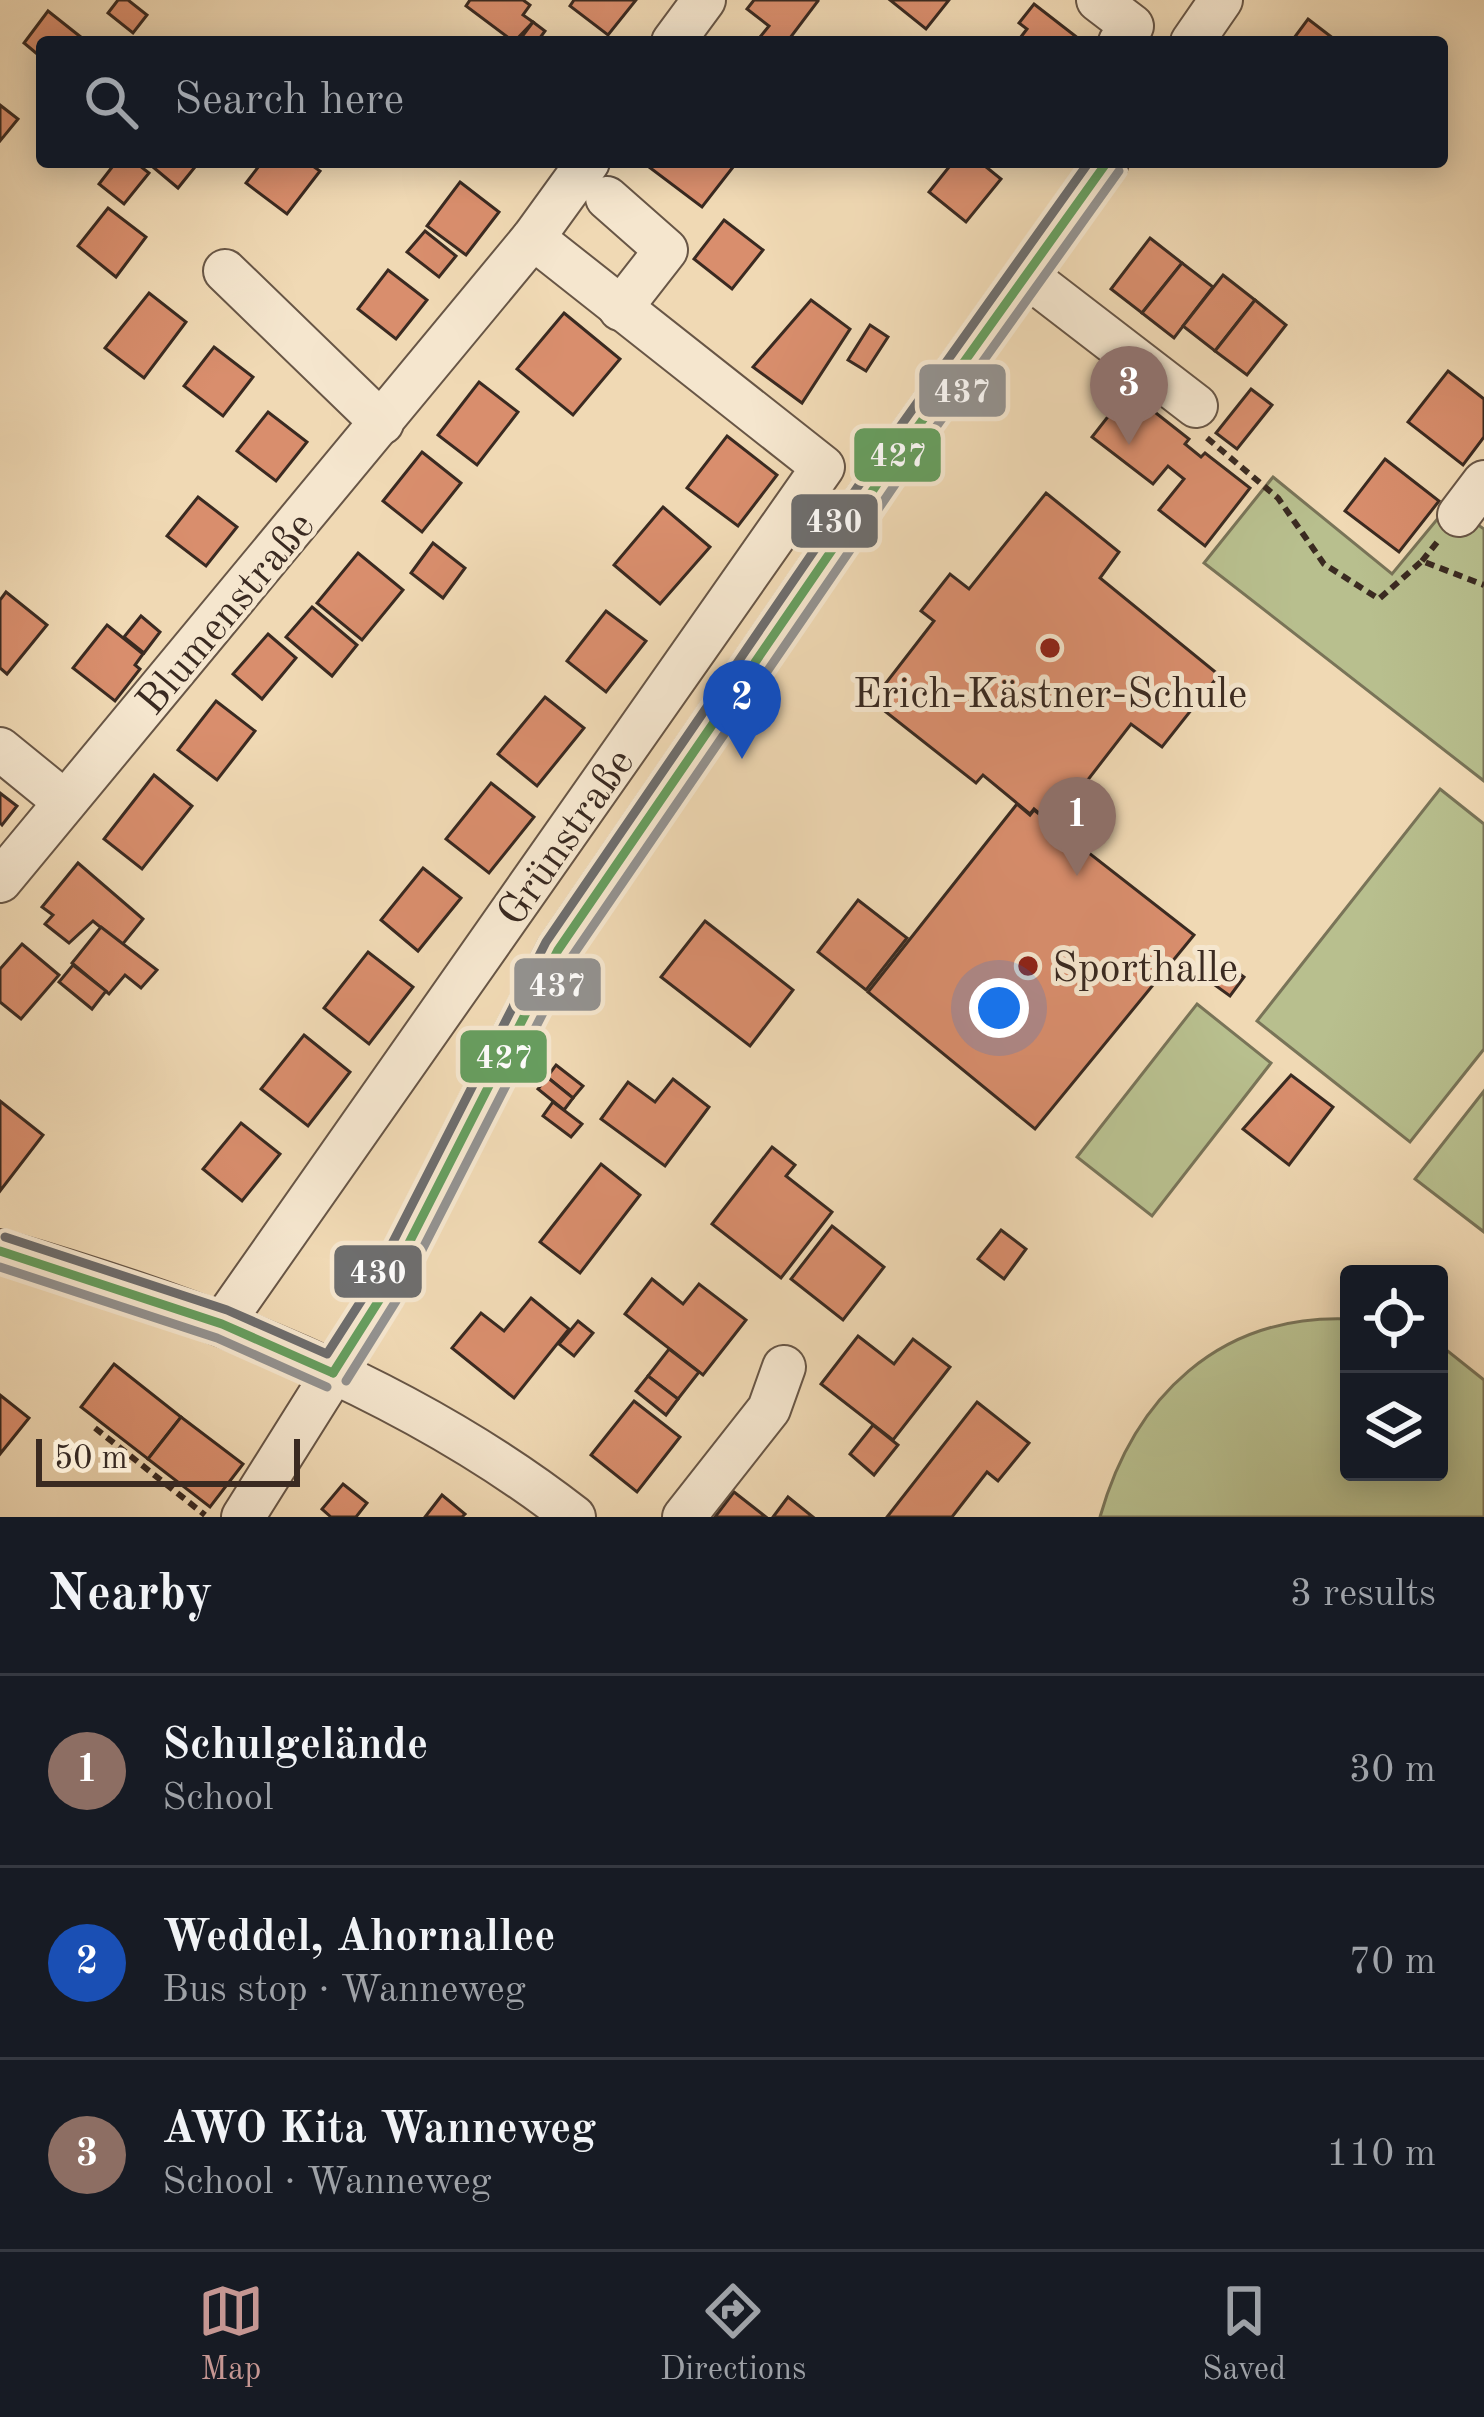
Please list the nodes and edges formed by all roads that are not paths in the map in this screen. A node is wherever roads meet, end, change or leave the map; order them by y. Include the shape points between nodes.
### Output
1 (1098, 0) edge
2 (1221, 0) edge
3 (701, 1) edge
4 (1126, 34) edge
5 (678, 36) edge
6 (1196, 36) edge
7 (1103, 168) edge
8 (597, 180) edge
9 (533, 238) junction
10 (225, 271) dead end
11 (1027, 277) junction
12 (620, 309) junction
13 (1196, 406) dead end
14 (382, 423) junction
15 (0, 748) edge
16 (65, 802) junction
17 (0, 881) edge
18 (0, 1251) edge
19 (222, 1324) junction
20 (784, 1367) dead end
21 (333, 1373) junction
22 (243, 1517) edge
23 (574, 1517) edge
24 (684, 1517) edge

1 - 4 street
2 - 6 street
3 - 5 street
7 - 11 street
8 - 9 street, Blumenstraße
8 - 12 street via 666,250
9 - 12 street
9 - 14 street, Blumenstraße
10 - 14 street
11 - 13 street
11 - 21 street via 558,950 383,1294
12 - 19 street, Grünstraße via 823,467
14 - 16 street, Blumenstraße
15 - 16 street
16 - 17 street, Blumenstraße
18 - 19 street
19 - 21 street
20 - 24 street via 769,1408
21 - 22 street
21 - 23 street via 475,1448

